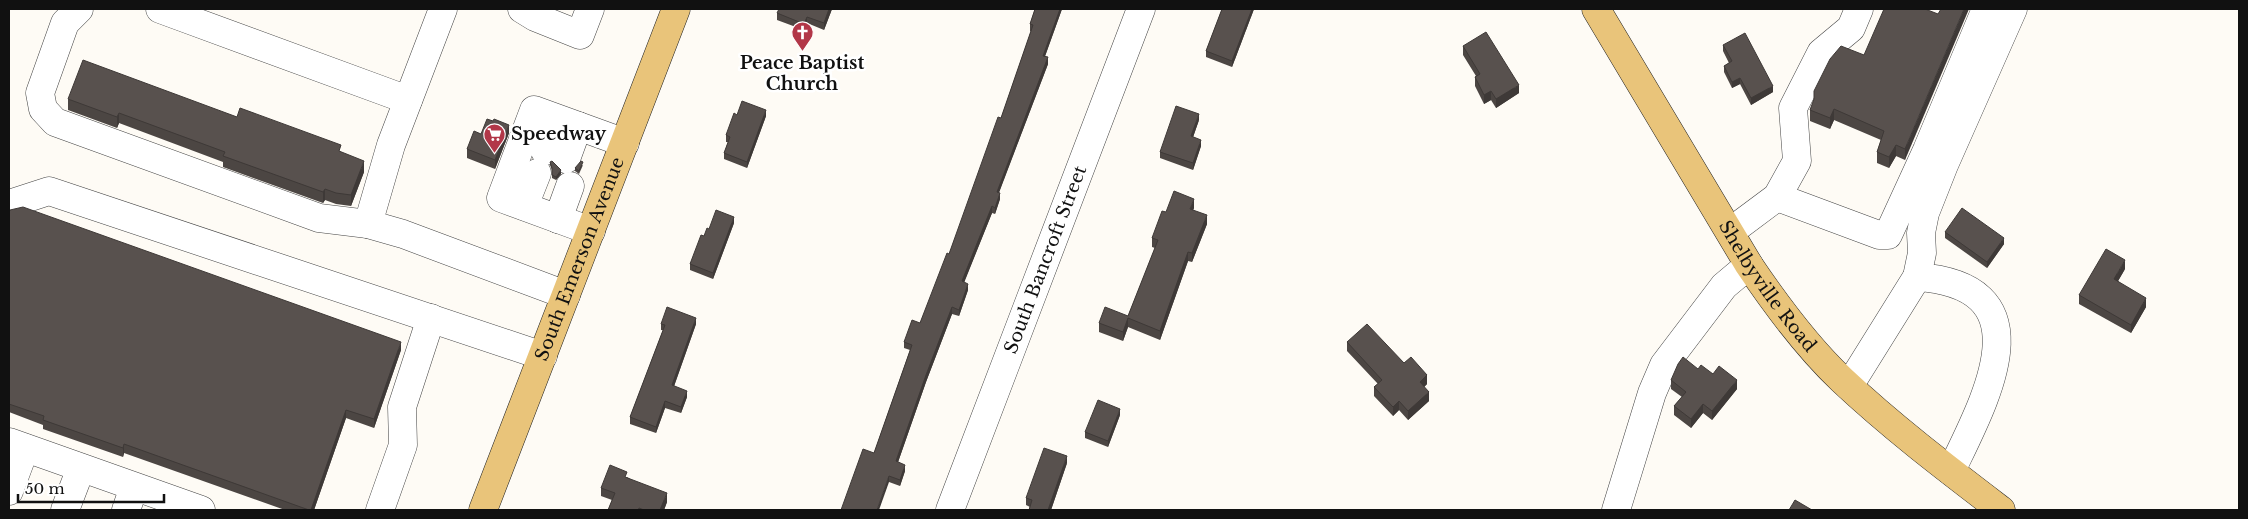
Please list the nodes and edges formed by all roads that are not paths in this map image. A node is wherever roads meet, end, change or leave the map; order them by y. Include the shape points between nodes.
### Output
1 (79, 9) edge
2 (160, 9) edge
3 (443, 9) edge
4 (522, 9) edge
5 (590, 9) edge
6 (676, 9) edge
7 (1141, 9) edge
8 (1596, 9) edge
9 (1860, 9) edge
10 (1986, 9) edge
11 (2013, 9) edge
12 (408, 100) junction
13 (576, 125) junction
14 (625, 143) junction
15 (559, 169) junction
16 (1777, 197) junction
17 (9, 204) edge
18 (542, 213) junction
19 (368, 224) junction
20 (591, 231) junction
21 (1730, 232) junction
22 (1749, 265) junction
23 (1917, 278) junction
24 (566, 295) junction
25 (431, 318) junction
26 (543, 356) junction
27 (1849, 386) junction
28 (17, 445) edge
29 (81, 468) junction
30 (1951, 471) junction
31 (9, 491) edge
32 (130, 498) edge
33 (184, 507) edge
34 (65, 510) edge
35 (380, 510) edge
36 (483, 510) edge
37 (950, 510) edge
38 (1616, 510) edge
39 (2001, 510) edge

1 - 19 street via 65,23 40,93 43,110 55,122 319,218
2 - 12 street
3 - 12 street
4 - 5 street via 580,35
6 - 14 main road, South Emerson Avenue
7 - 37 street, South Bancroft Street
8 - 21 main road, Shelbyville Road
9 - 16 street via 1851,28 1821,53 1793,108 1797,161
10 - 16 street via 1888,235 1879,235
11 - 23 street via 1925,213
12 - 19 street
13 - 14 street
13 - 15 street
13 - 15 street
13 - 18 street via 534,110 501,198
14 - 20 main road, South Emerson Avenue
15 - 18 street
15 - 18 street
16 - 21 street
17 - 25 street via 49,191
18 - 20 street
19 - 24 street
20 - 24 main road, South Emerson Avenue
21 - 22 main road, Shelbyville Road
22 - 27 main road, Shelbyville Road via 1805,339
22 - 38 street via 1724,286 1664,365 1652,393
23 - 27 street
23 - 30 street via 1938,279 1970,290 1988,308 1996,329 1995,362 1986,397
24 - 26 main road, South Emerson Avenue
25 - 26 street
25 - 35 street via 402,407 403,445
26 - 36 main road, South Emerson Avenue
27 - 30 main road, Shelbyville Road via 1887,421
28 - 29 street
28 - 31 street
29 - 32 street
29 - 34 street
30 - 39 main road, Shelbyville Road
32 - 33 street

